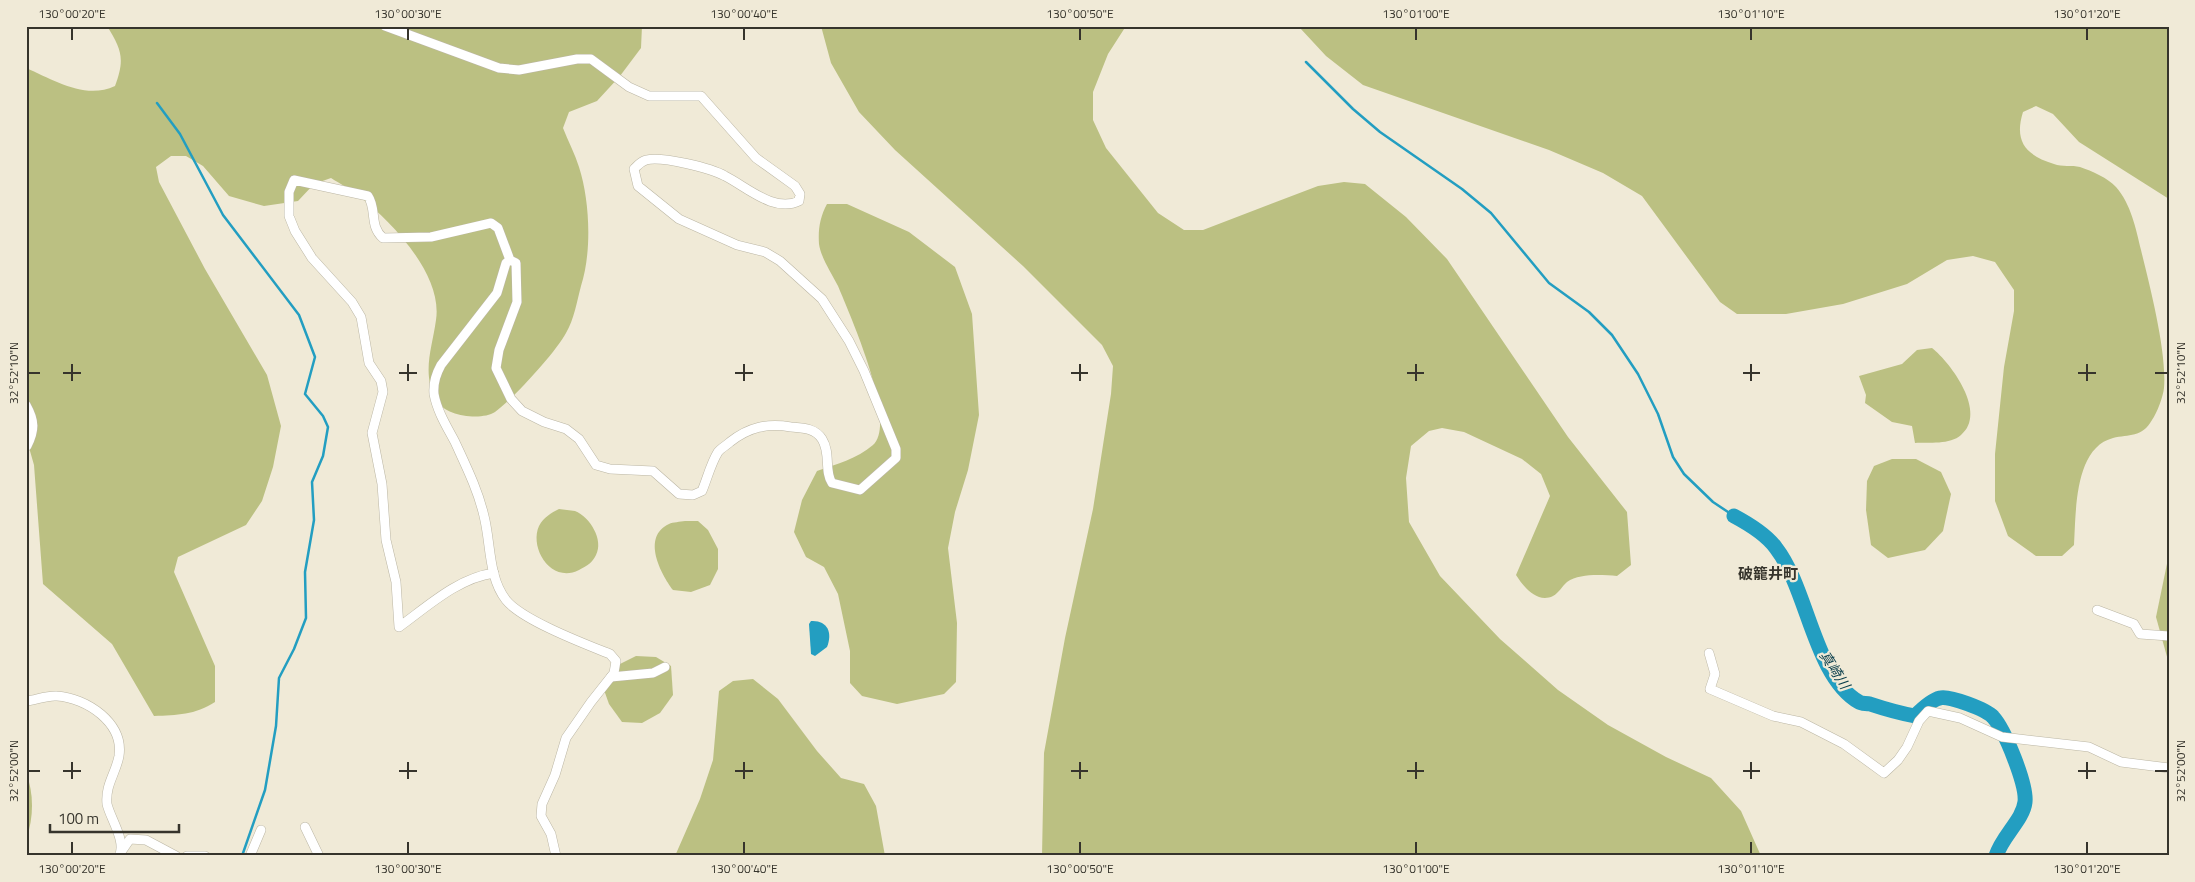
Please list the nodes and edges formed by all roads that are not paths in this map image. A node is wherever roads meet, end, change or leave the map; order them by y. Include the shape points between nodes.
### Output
1 (385, 26) edge
2 (510, 260) junction
3 (26, 405) edge
4 (27, 446) edge
5 (494, 573) junction
6 (2097, 610) dead end
7 (2169, 636) edge
8 (1708, 653) dead end
9 (665, 667) dead end
10 (611, 677) junction
11 (26, 702) edge
12 (2169, 768) edge
13 (305, 827) dead end
14 (261, 830) dead end
15 (120, 854) edge
16 (176, 856) edge
17 (187, 856) edge
18 (206, 856) edge
19 (250, 856) edge
20 (319, 856) edge
21 (556, 856) edge

1 - 2 street via 499,68 519,70 591,59 629,87 649,96 701,96 756,158 796,186 799,201 784,204 752,193 725,176 694,165 648,160 634,169 638,186 678,219 729,242 766,252 822,299 864,371 887,424 896,458 860,490 851,490 832,484 822,439 811,430 762,425 750,429 719,452 702,492 693,495 679,494 653,471 610,469 596,465 579,439 522,411 496,368 499,350 517,302 516,263
2 - 5 street via 506,263 497,293 440,364 434,393 438,409 469,472 484,516
2 - 5 street via 498,228 491,223 431,237 383,238 374,225 373,203 368,196 302,180 294,180 289,192 289,216 295,231 312,258 361,316 369,363 384,392 372,433 382,484 386,540 396,582 399,627 439,597 477,575
3 - 4 street via 34,418 33,433
5 - 10 street via 499,590 521,611 552,630 610,654 616,661
6 - 7 street via 2134,624 2140,634
8 - 12 street via 1715,674 1710,689 1773,716 1801,722 1844,744 1884,773 1898,760 1918,720 1928,711 1960,718 2002,737 2089,748 2121,762
9 - 10 street via 653,673
10 - 21 street via 566,738 542,804 541,816 552,834
11 - 15 street via 56,696 76,700 91,706 113,727 120,740 118,758 107,784 107,804
13 - 20 street
14 - 19 street
15 - 16 street via 130,840 146,840
17 - 18 street

